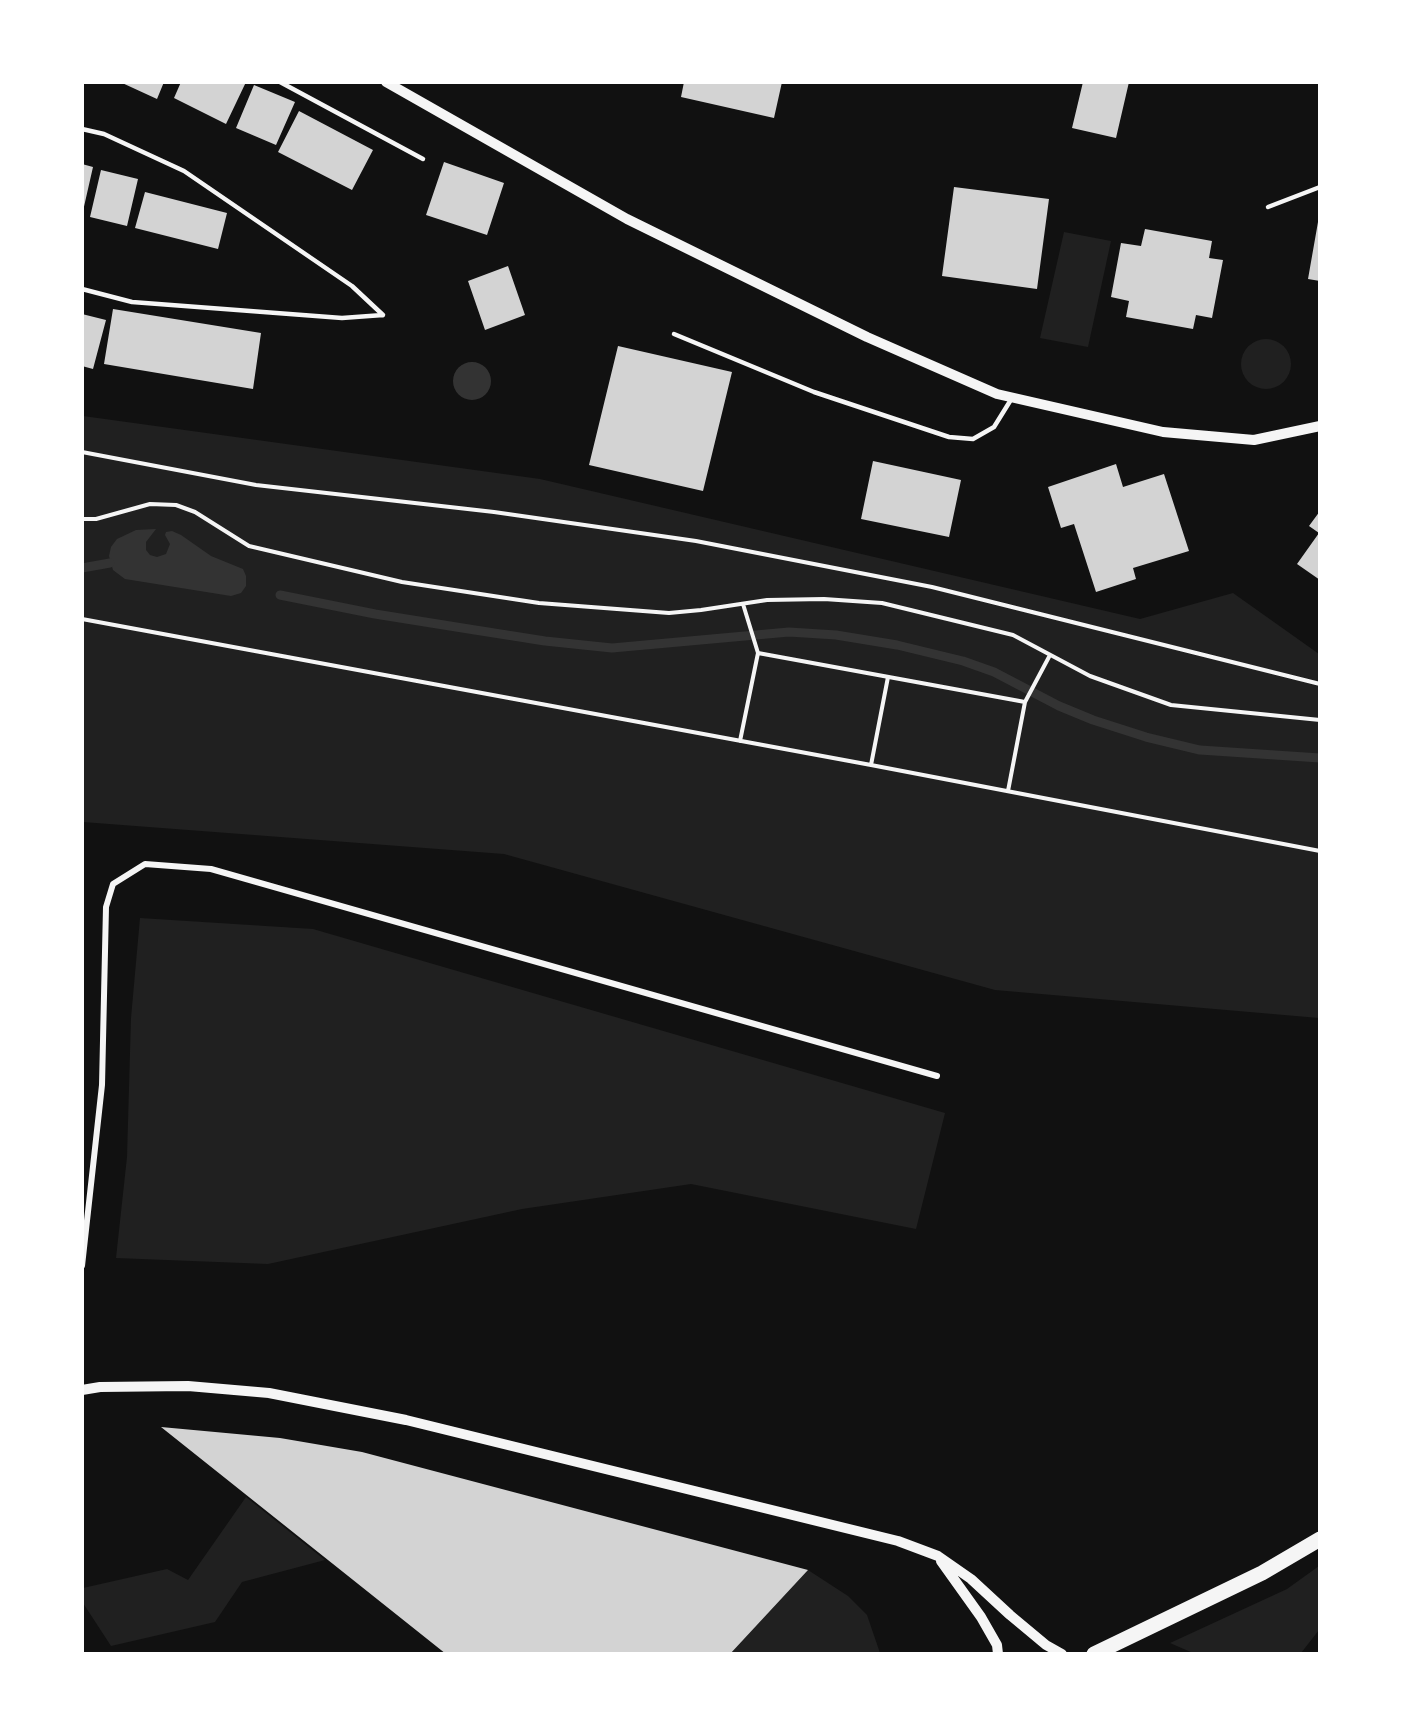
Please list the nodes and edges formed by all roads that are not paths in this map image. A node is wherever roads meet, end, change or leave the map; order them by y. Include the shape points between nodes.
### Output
1 (280, 82) edge
2 (386, 82) edge
3 (82, 129) edge
4 (423, 159) dead end
5 (1320, 187) edge
6 (1268, 207) dead end
7 (82, 289) edge
8 (674, 334) dead end
9 (1012, 398) junction
10 (1320, 426) edge
11 (937, 1076) dead end
12 (82, 1266) edge
13 (82, 1390) edge
14 (1320, 1539) edge
15 (938, 1556) junction
16 (998, 1653) edge
17 (1062, 1653) edge
18 (1094, 1653) edge

1 - 4 lane
2 - 9 street via 627,219 867,337
3 - 7 lane via 104,134 184,171 352,286 383,315 342,318 132,302
5 - 6 lane
8 - 9 lane via 814,392 949,437 973,439 994,427
9 - 10 street via 1174,433 1254,440
11 - 12 street via 211,869 145,864 113,884 106,907 102,1084
13 - 15 street via 188,1386 269,1393 417,1423 898,1541
14 - 18 main road via 1262,1573
15 - 16 street via 981,1617
15 - 17 street via 971,1579 1046,1645

